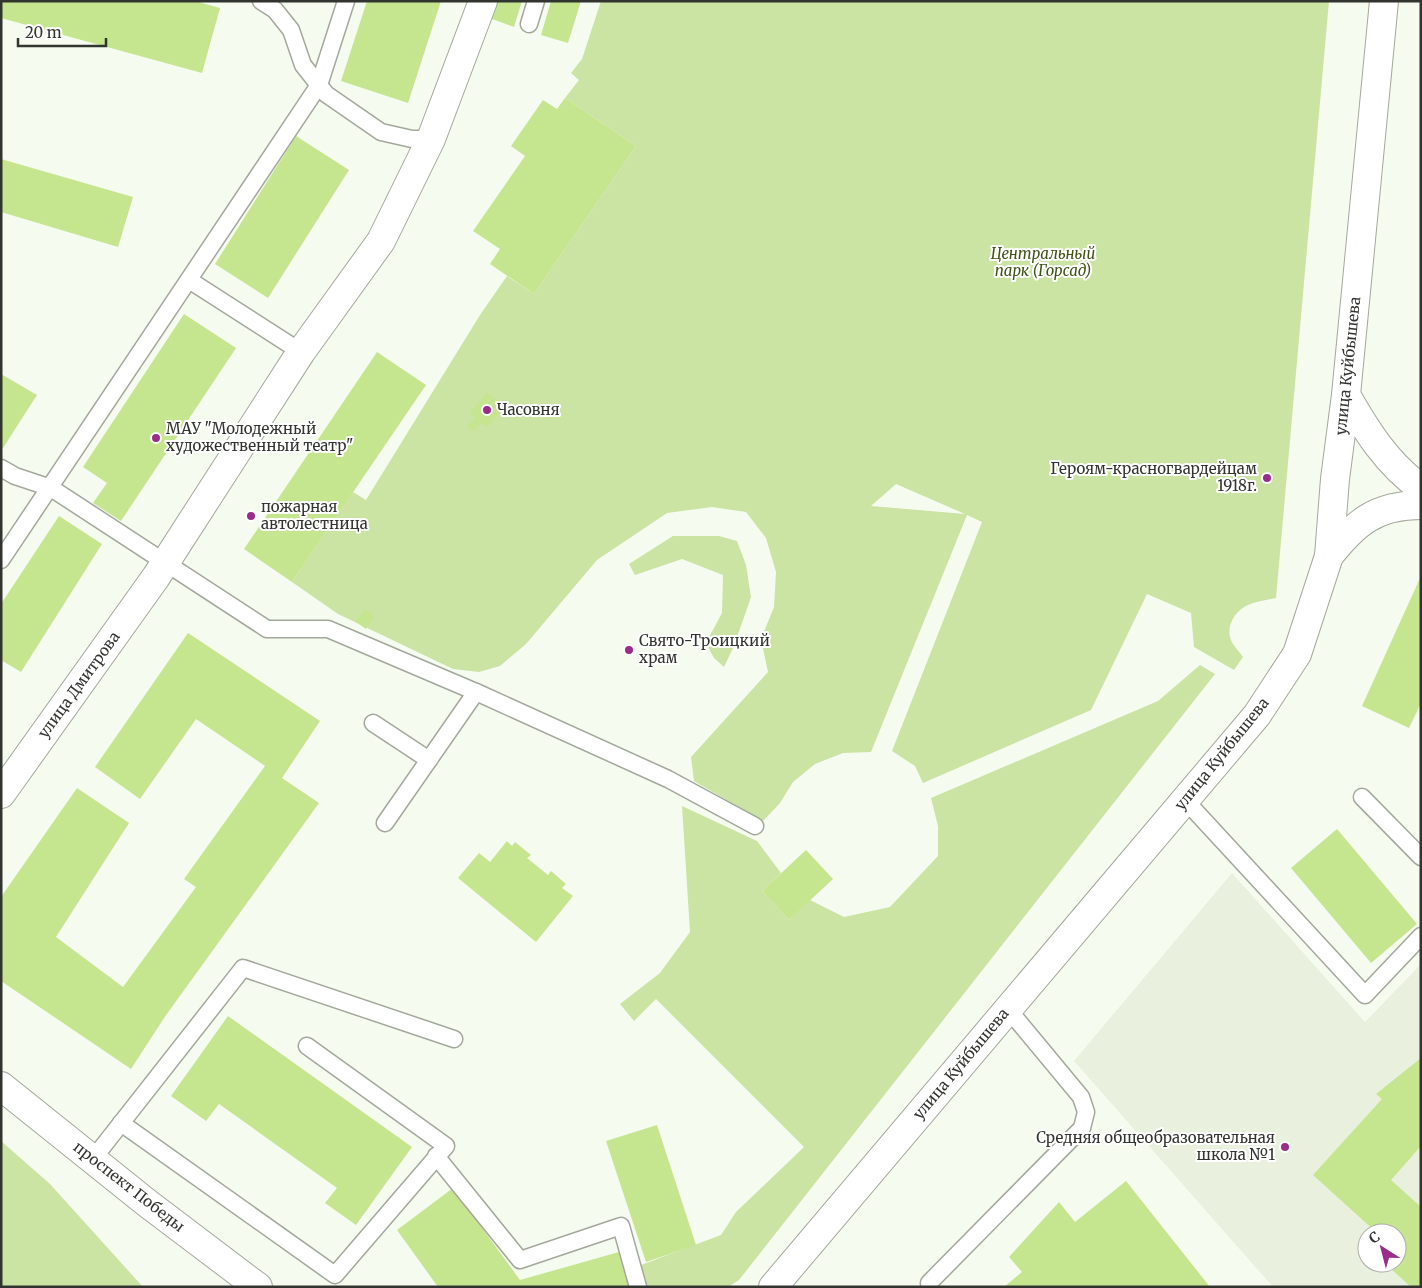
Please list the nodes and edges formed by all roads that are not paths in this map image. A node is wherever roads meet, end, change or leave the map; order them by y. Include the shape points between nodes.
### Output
1 (261, 1) edge
2 (346, 1) edge
3 (483, 1) edge
4 (536, 1) edge
5 (1384, 1) edge
6 (529, 24) dead end
7 (319, 85) junction
8 (431, 139) junction
9 (189, 280) junction
10 (301, 352) junction
11 (1346, 395) junction
12 (1, 468) edge
13 (51, 488) junction
14 (1421, 488) edge
15 (1421, 505) edge
16 (1328, 556) junction
17 (1, 560) edge
18 (161, 570) junction
19 (476, 692) junction
20 (373, 723) dead end
21 (429, 760) junction
22 (1, 794) edge
23 (1362, 797) dead end
24 (1185, 800) junction
25 (385, 823) dead end
26 (755, 826) dead end
27 (1421, 857) edge
28 (1421, 936) edge
29 (1008, 1009) junction
30 (454, 1039) dead end
31 (307, 1046) dead end
32 (1, 1086) edge
33 (121, 1123) junction
34 (436, 1156) junction
35 (93, 1159) junction
36 (929, 1283) dead end
37 (258, 1287) edge
38 (638, 1287) edge
39 (774, 1287) edge

1 - 7 lane via 275,10 291,30 303,66
2 - 7 lane
3 - 8 street, улица Дмитрова
4 - 6 lane
5 - 11 street, улица Куйбышева
7 - 8 lane via 326,94 381,132 412,139
7 - 9 lane
8 - 10 street, улица Дмитрова via 381,241
9 - 10 lane
9 - 13 lane
10 - 18 street, улица Дмитрова
11 - 14 street via 1387,458
11 - 16 street, улица Куйбышева
12 - 13 lane
13 - 17 lane
13 - 18 lane
15 - 16 street via 1403,505 1374,513 1348,533
16 - 24 street, улица Куйбышева via 1297,654 1257,715
18 - 19 lane via 267,628 328,629
18 - 22 street, улица Дмитрова
19 - 21 lane
19 - 26 lane via 668,779
20 - 21 lane
21 - 25 lane
23 - 27 lane
24 - 28 lane via 1365,995
24 - 29 street, улица Куйбышева
29 - 36 lane via 1081,1097 1086,1112 1082,1128
29 - 39 street, улица Куйбышева
30 - 33 lane via 243,968
31 - 34 lane via 446,1146
32 - 35 street, проспект Победы
33 - 34 lane via 335,1275
33 - 35 lane
34 - 38 lane via 520,1260 621,1226
35 - 37 street, проспект Победы

